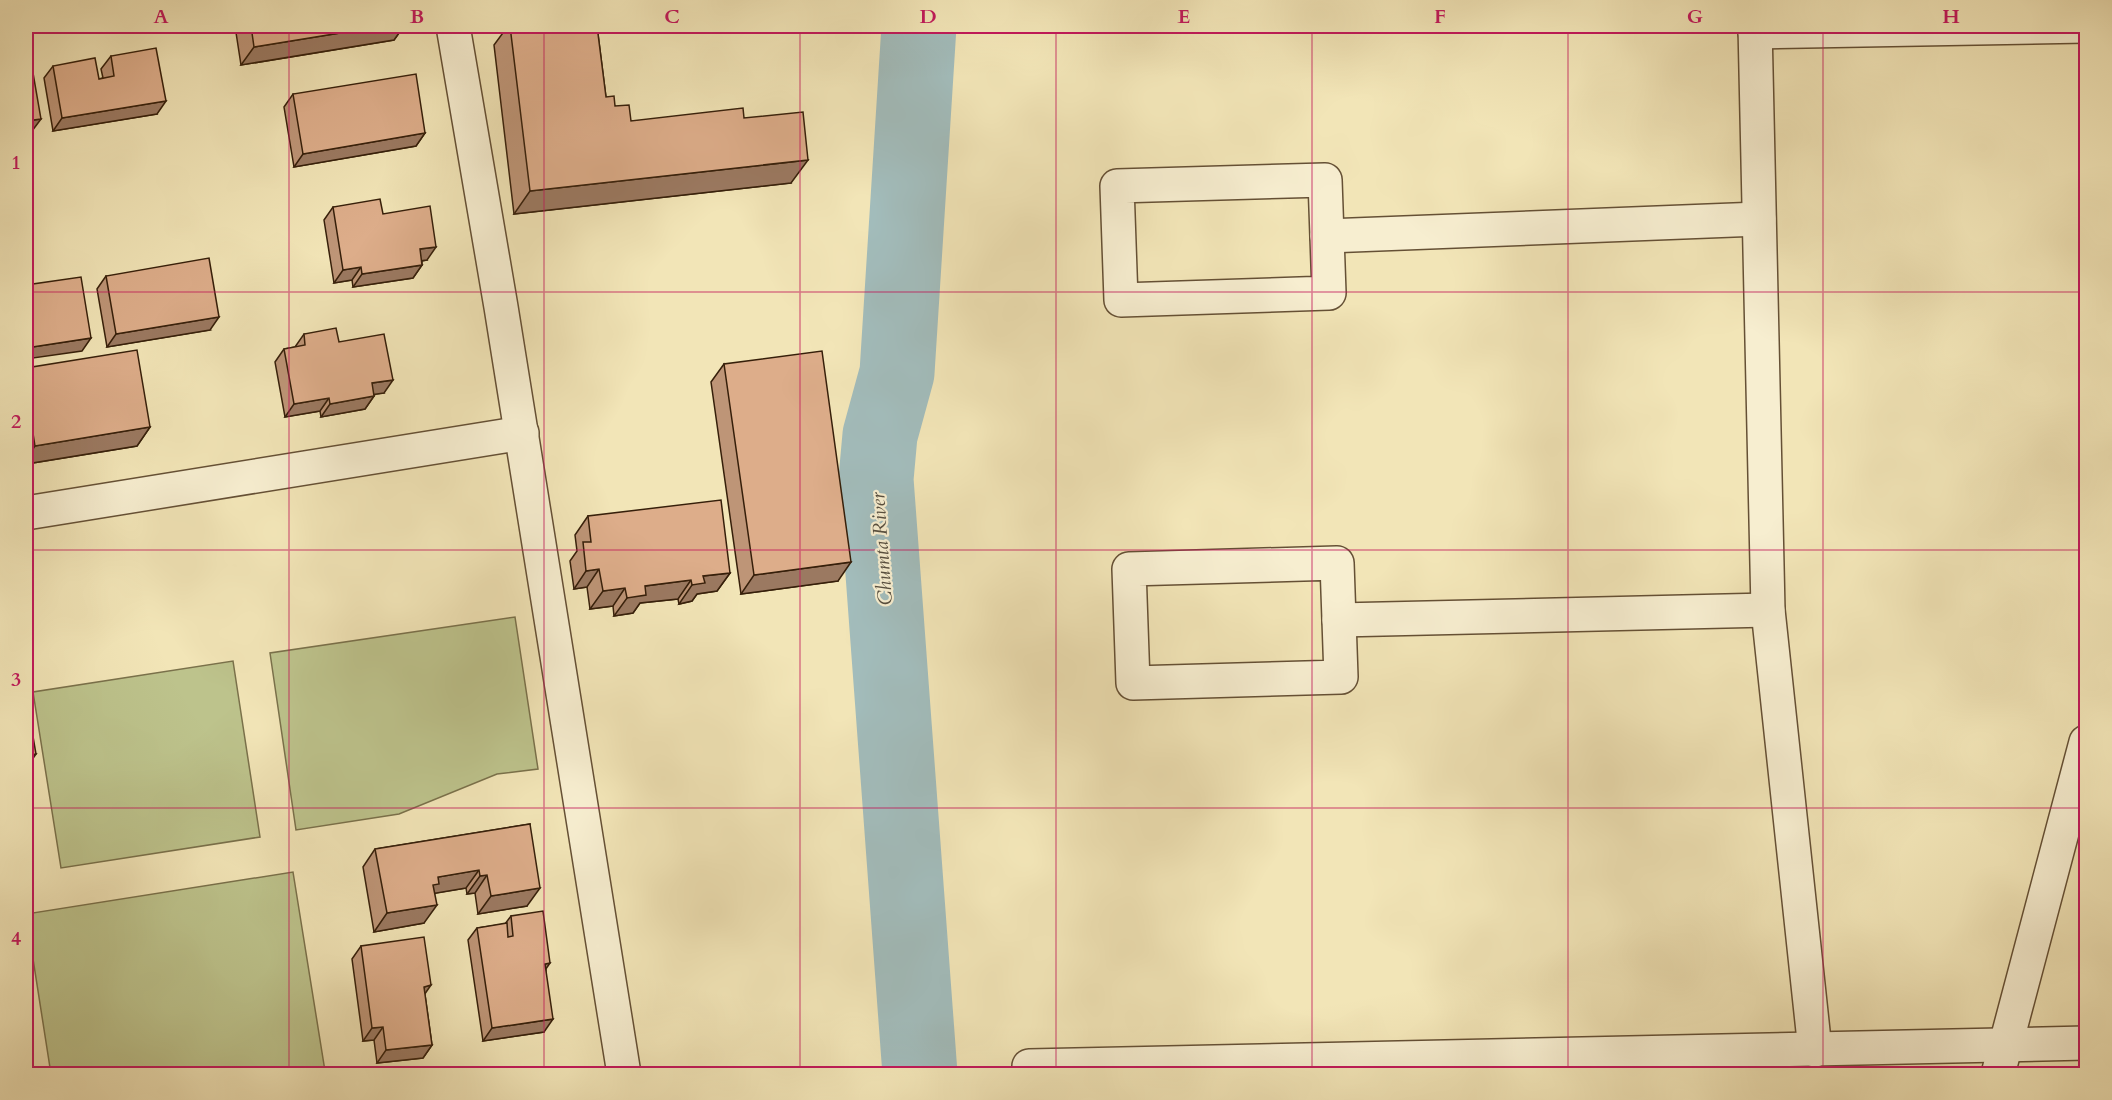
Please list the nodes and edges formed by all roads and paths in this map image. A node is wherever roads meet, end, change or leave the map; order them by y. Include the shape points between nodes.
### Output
1 (453, 26) edge
2 (2086, 26) edge
3 (1755, 29) edge
4 (1759, 219) junction
5 (1327, 236) junction
6 (522, 433) junction
7 (26, 513) edge
8 (1768, 610) junction
9 (1339, 620) junction
10 (2086, 742) edge
11 (2086, 1043) edge
12 (1815, 1050) junction
13 (2001, 1060) edge
14 (1029, 1066) dead end
15 (624, 1074) edge

1 - 6 street
2 - 3 street
3 - 4 street
4 - 5 street
4 - 8 street
5 - 5 street via 1325,180 1117,186 1121,300 1329,293
6 - 7 street
6 - 15 street
8 - 9 street
8 - 12 street
9 - 9 street via 1337,563 1129,569 1133,683 1341,676
10 - 13 street
11 - 13 street
12 - 13 street
12 - 14 street

